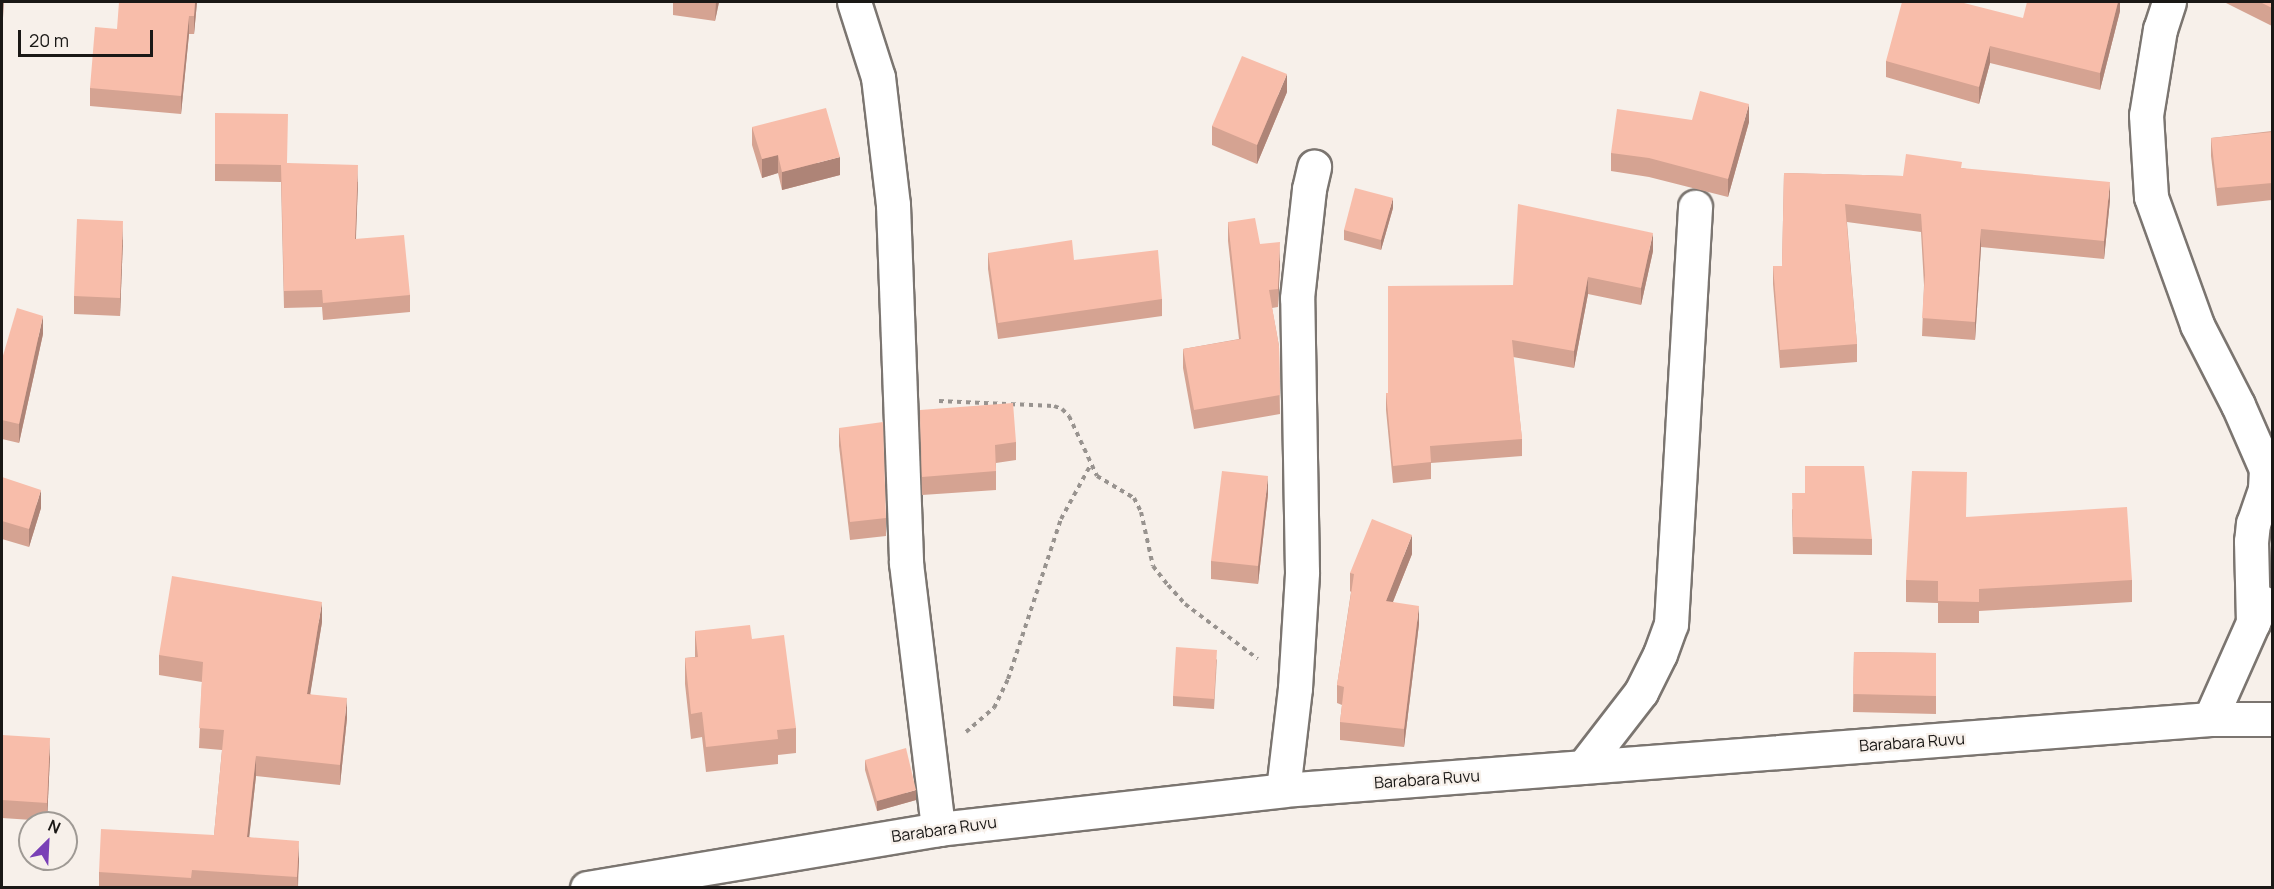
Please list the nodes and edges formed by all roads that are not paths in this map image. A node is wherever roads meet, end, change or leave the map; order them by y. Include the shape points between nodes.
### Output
1 (854, 2) edge
2 (2169, 2) edge
3 (1314, 167) dead end
4 (1695, 207) dead end
5 (2272, 577) edge
6 (2253, 623) junction
7 (2210, 719) junction
8 (2272, 719) edge
9 (1583, 767) junction
10 (1283, 790) junction
11 (938, 829) junction
12 (587, 888) edge

1 - 11 street via 878,76 893,205 906,563
2 - 6 street via 2160,29 2146,115 2151,197 2197,325 2266,469 2265,489 2251,541
3 - 10 street via 1297,298 1302,572 1295,688
4 - 9 street via 1671,624 1641,692
5 - 6 street
6 - 7 street
7 - 8 street, Barabara Ruvu
7 - 9 street, Barabara Ruvu
9 - 10 street, Barabara Ruvu
10 - 11 street, Barabara Ruvu
11 - 12 street, Barabara Ruvu

